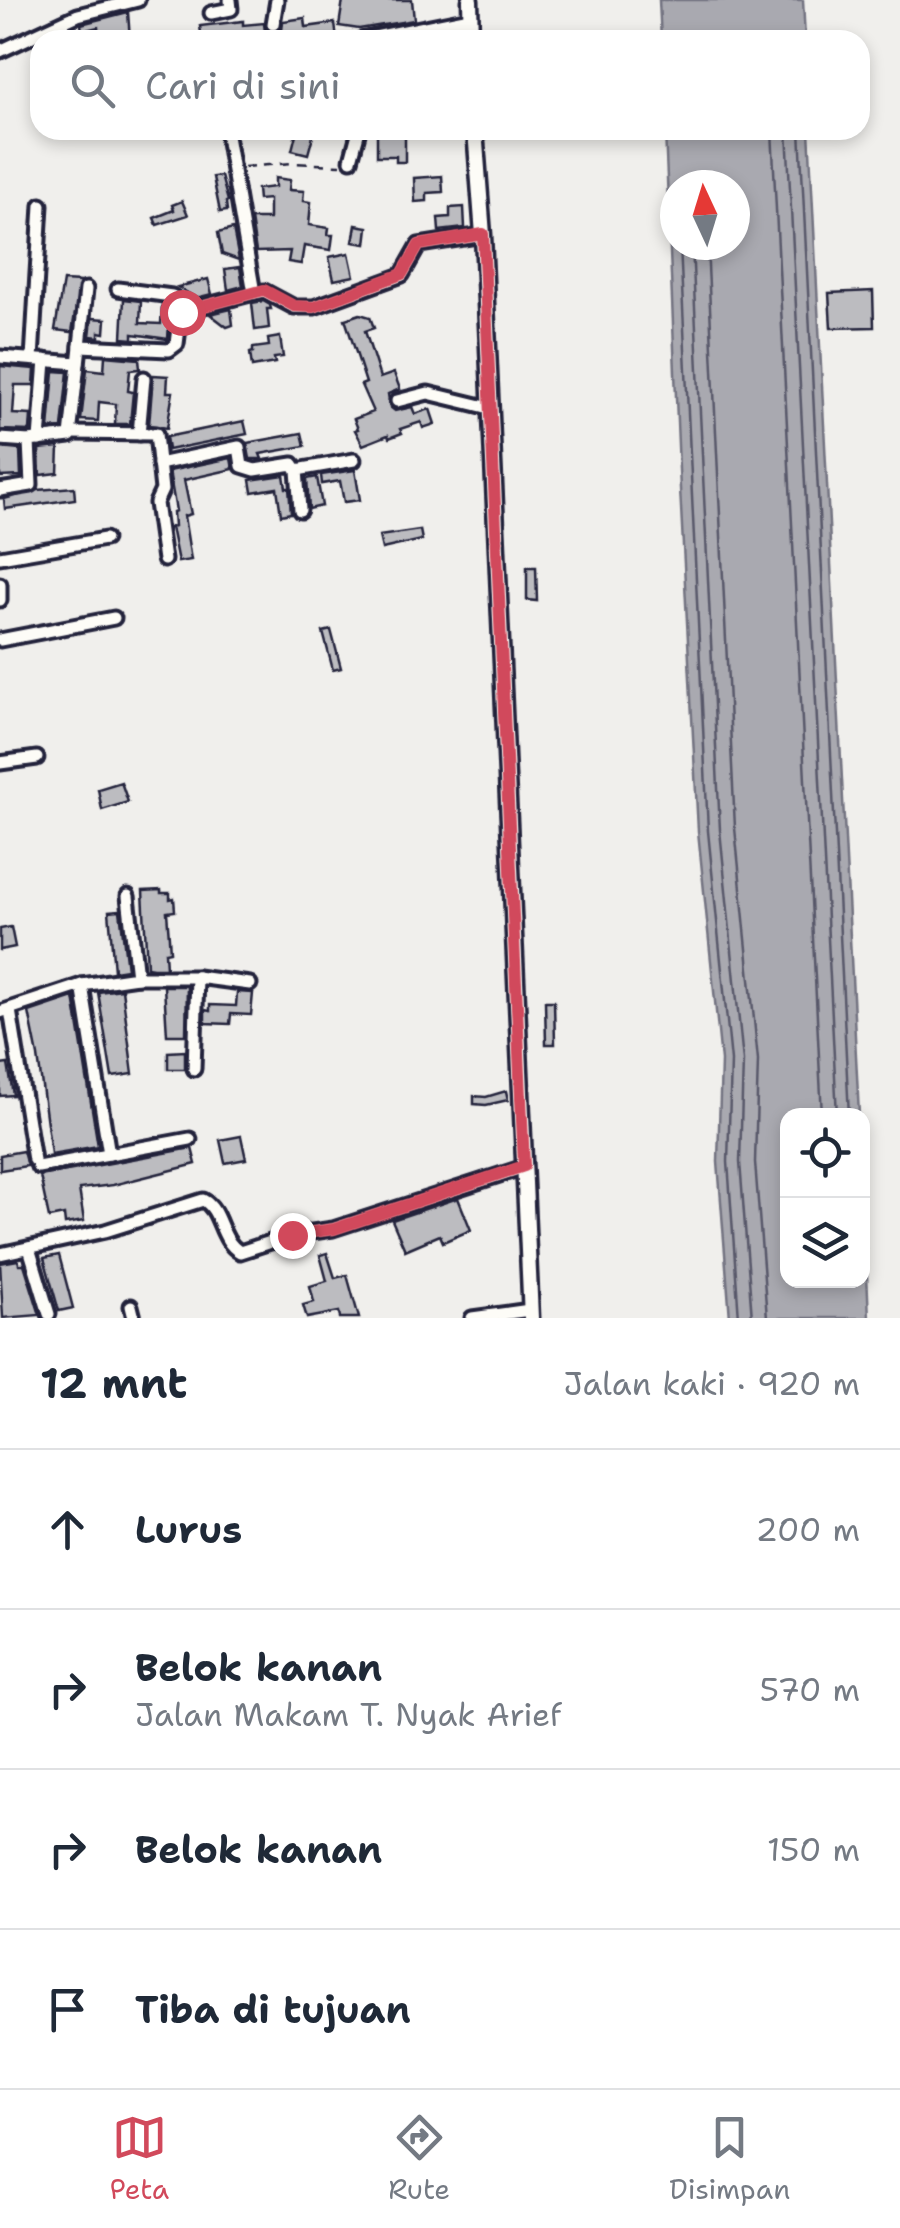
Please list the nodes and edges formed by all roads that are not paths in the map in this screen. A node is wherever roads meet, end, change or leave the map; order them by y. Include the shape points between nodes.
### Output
1 (138, 0) edge
2 (230, 0) edge
3 (277, 0) edge
4 (470, 0) edge
5 (211, 13) dead end
6 (470, 18) junction
7 (273, 24) dead end
8 (46, 30) edge
9 (408, 30) edge
10 (471, 30) edge
11 (30, 38) edge
12 (0, 52) edge
13 (228, 140) edge
14 (356, 140) edge
15 (476, 140) edge
16 (351, 160) road end
17 (41, 205) dead end
18 (483, 234) junction
19 (86, 289) dead end
20 (118, 289) dead end
21 (254, 293) junction
22 (182, 312) junction
23 (80, 346) junction
24 (0, 357) edge
25 (39, 360) junction
26 (78, 364) junction
27 (144, 378) dead end
28 (398, 401) dead end
29 (490, 408) junction
30 (72, 433) junction
31 (139, 434) junction
32 (0, 439) edge
33 (34, 441) junction
34 (354, 460) dead end
35 (159, 464) junction
36 (297, 470) junction
37 (0, 490) edge
38 (300, 510) dead end
39 (106, 540) dead end
40 (0, 557) edge
41 (164, 560) dead end
42 (0, 584) edge
43 (0, 600) edge
44 (114, 618) dead end
45 (0, 640) edge
46 (37, 758) dead end
47 (0, 763) edge
48 (128, 896) dead end
49 (136, 977) junction
50 (197, 978) junction
51 (250, 984) dead end
52 (82, 985) junction
53 (5, 1011) edge
54 (194, 1069) dead end
55 (190, 1139) dead end
56 (109, 1154) junction
57 (524, 1166) junction
58 (30, 1248) junction
59 (0, 1254) edge
60 (49, 1314) dead end
61 (530, 1314) edge
62 (472, 1318) edge

1 - 8 street
2 - 5 street via 231,8
3 - 7 street
4 - 6 street
6 - 9 street
6 - 10 street
11 - 12 street
13 - 21 street
14 - 16 street
15 - 18 street
17 - 25 street
18 - 21 street via 419,245 402,274 314,307 294,306 264,290
18 - 29 street
19 - 23 street
20 - 22 street via 172,296
21 - 22 street
22 - 23 street via 177,344 169,350
23 - 26 street
24 - 25 street
25 - 26 street
25 - 33 street
26 - 30 street
27 - 31 street
28 - 29 street via 428,394
29 - 57 street
30 - 31 street
30 - 33 street
31 - 35 street via 156,434
32 - 33 street
33 - 37 street via 31,484
34 - 36 street
35 - 36 street via 240,448 242,466 293,464
35 - 41 street via 156,503
36 - 38 street
39 - 40 street
42 - 43 street
44 - 45 street
46 - 47 street
48 - 49 street
49 - 50 street
49 - 52 street
50 - 51 street
50 - 54 street
52 - 53 street
52 - 56 street
53 - 56 street via 36,1163
55 - 56 street
57 - 58 street via 334,1229 240,1252 203,1200
57 - 61 street
58 - 59 street
58 - 60 street
61 - 62 street

